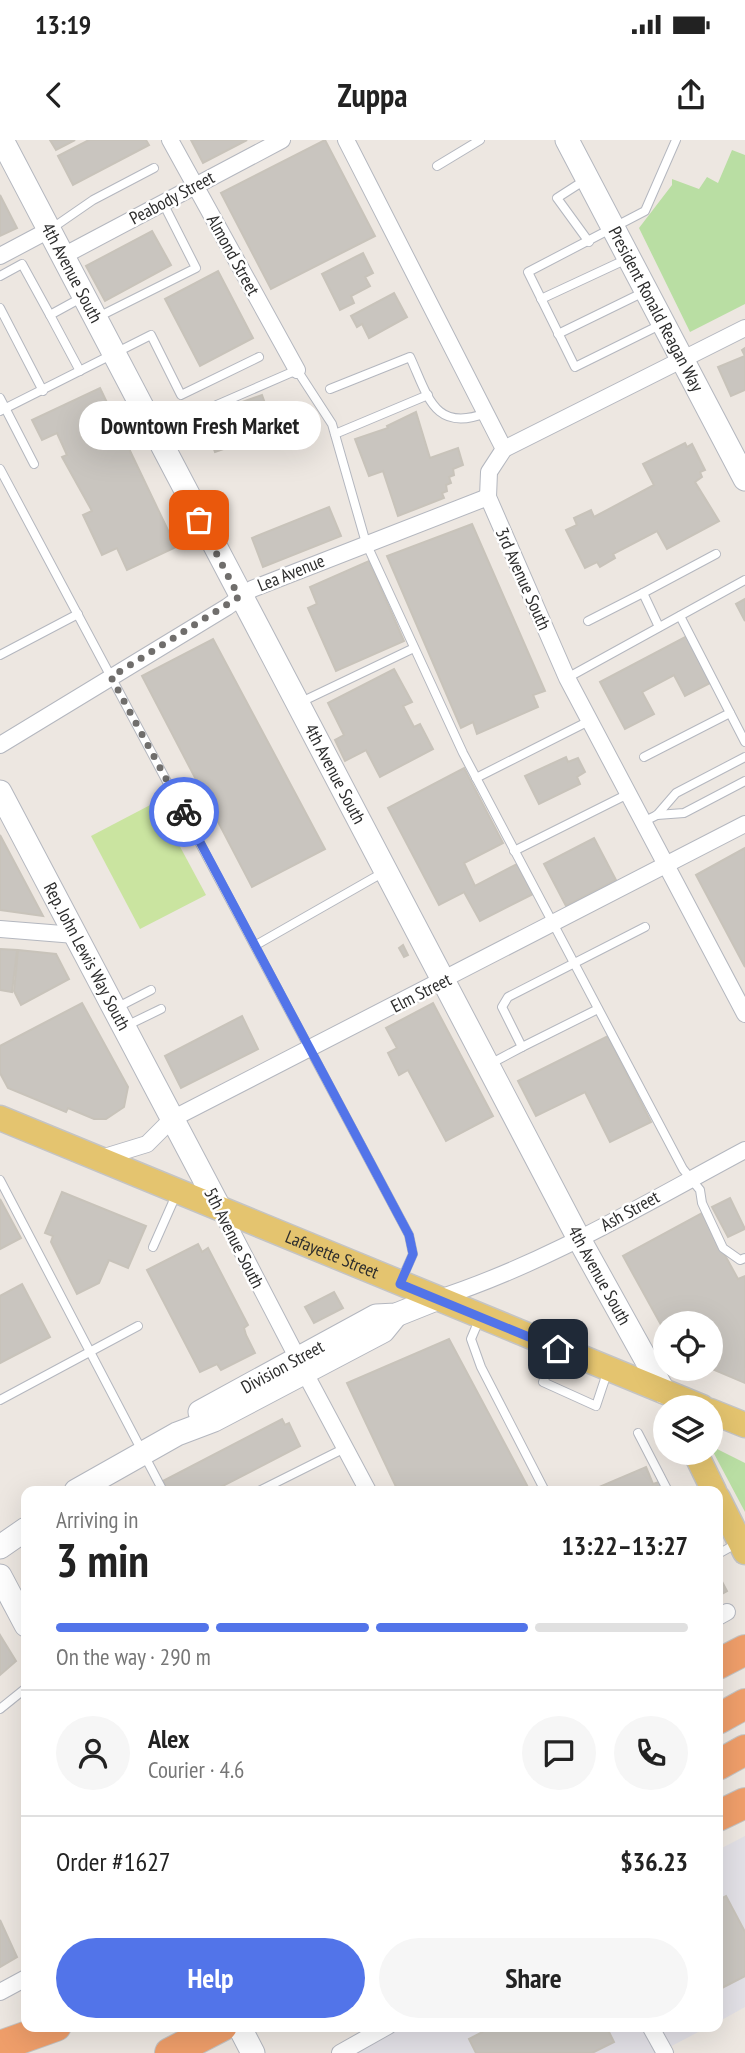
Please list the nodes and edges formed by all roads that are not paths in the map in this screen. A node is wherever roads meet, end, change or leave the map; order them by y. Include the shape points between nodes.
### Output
1 (2, 140) edge
2 (170, 140) edge
3 (346, 140) edge
4 (480, 140) edge
5 (567, 140) edge
6 (676, 140) edge
7 (275, 141) edge
8 (437, 166) dead end
9 (154, 168) dead end
10 (587, 179) junction
11 (194, 185) junction
12 (162, 203) junction
13 (614, 229) junction
14 (49, 230) junction
15 (589, 242) junction
16 (0, 256) edge
17 (63, 256) junction
18 (629, 258) junction
19 (9, 272) junction
20 (0, 276) edge
21 (646, 290) junction
22 (84, 297) junction
23 (541, 299) junction
24 (0, 308) edge
25 (50, 315) junction
26 (95, 318) junction
27 (664, 323) junction
28 (745, 328) edge
29 (558, 334) junction
30 (114, 354) junction
31 (259, 357) dead end
32 (683, 360) junction
33 (297, 370) junction
34 (80, 371) junction
35 (330, 389) dead end
36 (43, 391) junction
37 (428, 395) junction
38 (0, 398) edge
39 (3, 410) edge
40 (485, 413) junction
41 (154, 432) junction
42 (335, 434) junction
43 (504, 449) junction
44 (34, 464) dead end
45 (0, 469) edge
46 (745, 479) edge
47 (488, 497) junction
48 (366, 543) junction
49 (716, 554) dead end
50 (745, 580) edge
51 (643, 593) junction
52 (239, 597) junction
53 (78, 614) junction
54 (680, 616) junction
55 (588, 621) dead end
56 (659, 628) junction
57 (414, 648) junction
58 (0, 656) edge
59 (111, 677) junction
60 (567, 678) junction
61 (296, 705) junction
62 (730, 713) junction
63 (589, 721) junction
64 (745, 742) edge
65 (0, 745) edge
66 (644, 757) dead end
67 (745, 757) edge
68 (476, 778) junction
69 (745, 781) edge
70 (0, 792) edge
71 (628, 794) junction
72 (650, 818) junction
73 (745, 824) edge
74 (514, 851) junction
75 (666, 866) junction
76 (385, 871) junction
77 (553, 925) junction
78 (645, 927) dead end
79 (0, 929) edge
80 (75, 935) junction
81 (256, 945) junction
82 (573, 963) junction
83 (444, 982) junction
84 (151, 990) dead end
85 (161, 1009) dead end
86 (598, 1009) junction
87 (745, 1014) edge
88 (119, 1018) junction
89 (522, 1047) junction
90 (312, 1049) junction
91 (488, 1065) junction
92 (0, 1118) edge
93 (172, 1119) junction
94 (745, 1150) edge
95 (98, 1159) junction
96 (0, 1180) edge
97 (689, 1180) junction
98 (177, 1192) junction
99 (220, 1209) junction
100 (579, 1239) junction
101 (153, 1247) dead end
102 (745, 1258) edge
103 (400, 1284) junction
104 (436, 1299) junction
105 (480, 1317) junction
106 (138, 1326) dead end
107 (558, 1349) junction
108 (90, 1352) junction
109 (301, 1365) junction
110 (608, 1369) junction
111 (660, 1395) edge
112 (666, 1395) edge
113 (0, 1400) edge
114 (723, 1416) edge
115 (745, 1425) edge
116 (638, 1433) dead end
117 (345, 1448) junction
118 (143, 1453) junction
119 (701, 1465) edge
120 (86, 1486) edge
121 (158, 1486) edge
122 (269, 1486) edge
123 (365, 1486) edge
124 (542, 1486) edge
125 (665, 1486) edge
126 (712, 1486) edge
127 (723, 1507) edge
128 (21, 1532) edge
129 (0, 1547) edge
130 (742, 1547) edge
131 (723, 1553) edge
132 (0, 1576) edge
133 (21, 1616) edge
134 (745, 1634) edge
135 (745, 1650) edge
136 (723, 1657) edge
137 (723, 1660) edge
138 (21, 1692) edge
139 (745, 1704) edge
140 (0, 1709) edge
141 (723, 1715) edge
142 (745, 1751) edge
143 (723, 1762) edge
144 (745, 1803) edge
145 (723, 1814) edge
146 (21, 1981) edge
147 (0, 1992) edge
148 (39, 2032) edge
149 (211, 2032) edge
150 (242, 2032) edge
151 (377, 2032) edge
152 (653, 2032) edge
153 (0, 2046) edge
154 (170, 2053) edge
155 (253, 2053) edge
156 (340, 2053) edge
157 (665, 2053) edge

1 - 14 street, 4th Avenue South
2 - 11 street, Almond Street
3 - 40 street
4 - 8 lane
5 - 10 street, President Ronald Reagan Way
6 - 13 lane via 645,211
7 - 11 street, Peabody Street
9 - 14 lane
10 - 13 street, President Ronald Reagan Way
10 - 15 lane via 556,198
11 - 12 street, Peabody Street
11 - 33 street, Almond Street
12 - 17 street, Peabody Street
12 - 26 lane via 196,268
13 - 15 lane
13 - 18 street, President Ronald Reagan Way
14 - 16 street
14 - 17 street, 4th Avenue South
15 - 23 lane via 528,272
16 - 19 lane
17 - 22 street, 4th Avenue South
18 - 21 street, President Ronald Reagan Way
18 - 23 lane
19 - 20 lane
19 - 25 lane via 22,264
21 - 27 street, President Ronald Reagan Way
21 - 29 lane
22 - 25 lane
22 - 26 street, 4th Avenue South
23 - 29 lane
24 - 36 lane
25 - 34 lane
26 - 30 street, 4th Avenue South
27 - 29 lane via 575,368
27 - 32 street, President Ronald Reagan Way
28 - 32 street
30 - 31 lane via 151,335 181,395
30 - 34 lane
30 - 41 street, 4th Avenue South
32 - 43 street
32 - 46 street, President Ronald Reagan Way
33 - 41 lane
33 - 42 lane
34 - 36 lane
35 - 37 lane via 410,357
36 - 39 lane
37 - 40 lane via 435,408 450,419 468,420
37 - 42 lane
38 - 39 lane
39 - 44 lane
40 - 43 street
41 - 52 street, 4th Avenue South
42 - 48 lane
43 - 47 street via 489,472
45 - 53 lane
47 - 48 street, Lea Avenue
47 - 60 street, 3rd Avenue South
48 - 52 street, Lea Avenue
48 - 57 lane
49 - 51 lane
50 - 54 lane
51 - 55 lane
51 - 56 lane
52 - 59 street, Lea Avenue
52 - 61 street, 4th Avenue South
53 - 58 lane
53 - 59 lane
54 - 56 lane
54 - 62 lane
56 - 60 lane
57 - 61 lane
57 - 68 lane
59 - 65 street, Lea Avenue
59 - 81 lane
60 - 63 street, 3rd Avenue South
61 - 76 street, 4th Avenue South
62 - 64 lane
62 - 66 lane
63 - 68 lane
63 - 71 street, 3rd Avenue South
67 - 72 lane via 676,793
68 - 74 lane
69 - 72 lane via 684,813
70 - 80 street, Rep. John Lewis Way South
71 - 72 street, 3rd Avenue South
71 - 74 lane
72 - 75 street, 3rd Avenue South
73 - 75 street, Elm Street
74 - 77 lane
75 - 77 street, Elm Street
75 - 87 street, 3rd Avenue South
76 - 81 lane
76 - 83 street, 4th Avenue South
77 - 82 lane
77 - 83 street, Elm Street
78 - 82 lane
79 - 80 street
80 - 88 street, Rep. John Lewis Way South
81 - 90 lane
82 - 86 lane
82 - 89 lane via 503,1001
83 - 90 street, Elm Street
83 - 91 street, 4th Avenue South
84 - 88 lane
85 - 88 lane
86 - 89 lane
86 - 97 lane
88 - 93 street, Rep. John Lewis Way South
89 - 91 lane
90 - 93 street, Elm Street
90 - 103 lane via 412,1244 413,1254
91 - 100 street, 4th Avenue South
92 - 95 main road, Lafayette Street
93 - 95 street, Elm Street via 146,1144
93 - 99 street, 5th Avenue South
94 - 97 street, Ash Street
95 - 98 main road, Lafayette Street
96 - 108 lane
97 - 100 street, Ash Street
97 - 102 lane via 700,1191 723,1248 740,1260
98 - 99 main road, Lafayette Street
98 - 101 lane
99 - 103 main road, Lafayette Street
99 - 109 street, 5th Avenue South
100 - 104 street, Ash Street
100 - 112 street, 4th Avenue South
103 - 104 main road, Lafayette Street
104 - 105 main road, Lafayette Street
104 - 109 street, Division Street via 396,1315 383,1331
105 - 107 main road, Lafayette Street
105 - 124 lane via 471,1339 481,1367
106 - 108 lane
107 - 110 main road, Lafayette Street
107 - 110 lane via 543,1382 596,1406
108 - 113 lane
108 - 118 lane
109 - 117 street, 5th Avenue South
109 - 118 street, Division Street via 214,1420
110 - 111 main road, Lafayette Street
114 - 115 main road
116 - 125 lane
117 - 122 lane
117 - 123 street, 5th Avenue South
118 - 120 street, Division Street
118 - 121 lane
119 - 126 main road
127 - 130 main road
128 - 129 street
130 - 131 lane
132 - 133 street
134 - 136 main road
135 - 137 highway
138 - 140 lane
139 - 141 highway
142 - 143 highway
144 - 145 highway
146 - 147 street
148 - 153 highway
149 - 154 highway
150 - 155 street
151 - 156 street
152 - 157 street

